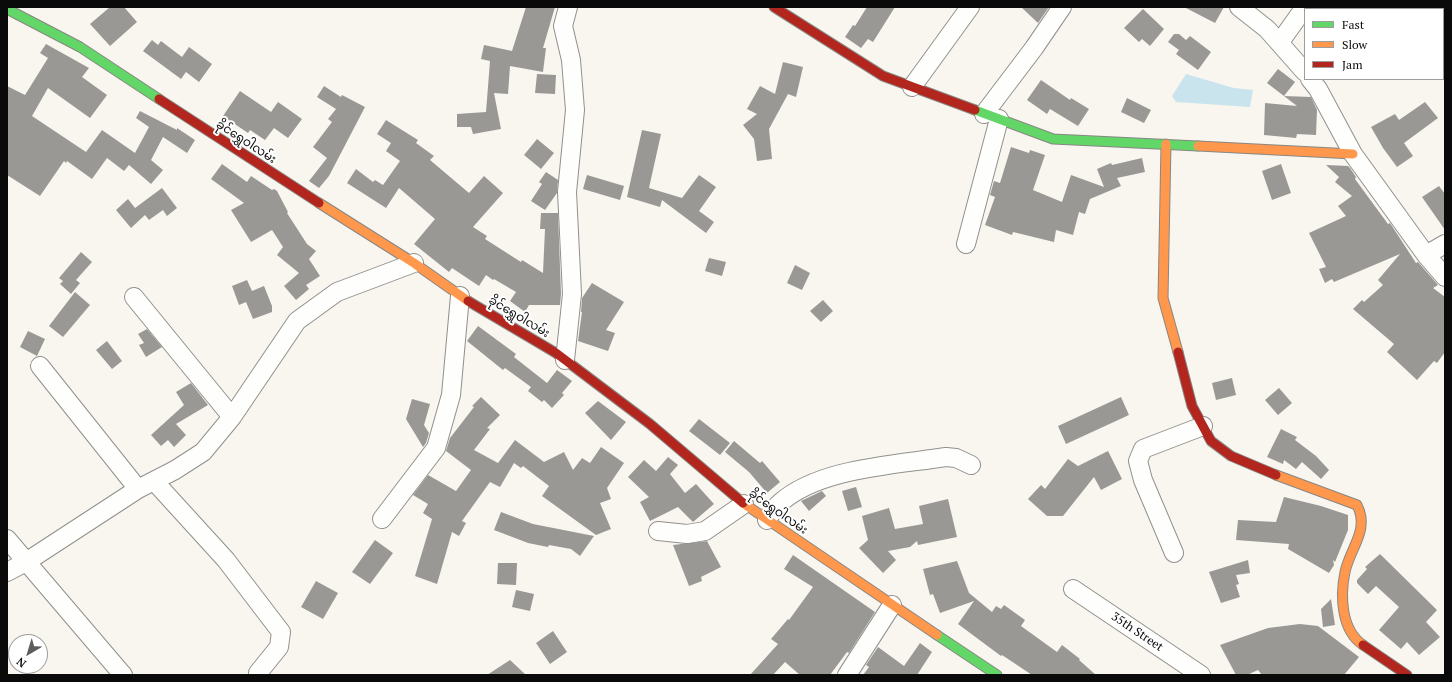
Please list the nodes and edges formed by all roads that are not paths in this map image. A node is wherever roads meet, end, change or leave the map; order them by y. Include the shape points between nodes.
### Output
1 (568, 7) edge
2 (774, 7) edge
3 (970, 7) edge
4 (1062, 7) edge
5 (1239, 7) edge
6 (1304, 8) edge
7 (7, 9) edge
8 (1280, 42) junction
9 (1304, 71) edge
10 (1311, 80) edge
11 (912, 87) junction
12 (991, 116) junction
13 (1166, 144) junction
14 (1353, 154) junction
15 (966, 244) dead end
16 (1445, 244) edge
17 (1426, 255) junction
18 (414, 263) junction
19 (1445, 277) edge
20 (460, 296) junction
21 (134, 297) dead end
22 (565, 360) junction
23 (40, 366) dead end
24 (232, 417) junction
25 (1203, 426) junction
26 (971, 465) dead end
27 (154, 481) junction
28 (138, 489) junction
29 (744, 504) junction
30 (382, 519) dead end
31 (767, 520) junction
32 (658, 531) dead end
33 (7, 539) edge
34 (1174, 553) dead end
35 (26, 562) junction
36 (7, 572) edge
37 (1073, 589) dead end
38 (892, 605) junction
39 (123, 675) edge
40 (260, 675) edge
41 (847, 675) edge
42 (997, 675) edge
43 (1201, 675) edge
44 (1407, 675) edge

1 - 22 street via 563,26 571,60 575,110 568,192 572,294
2 - 11 street via 883,76
3 - 11 street
4 - 12 street
5 - 8 street
6 - 8 street
7 - 18 street, ခိုင်ရွှေဝါလမ်း via 80,47 230,147
8 - 9 street
10 - 14 street
11 - 12 street
12 - 13 street via 1053,140
12 - 15 street
13 - 14 street
13 - 25 street via 1163,298 1192,406
14 - 17 street
16 - 17 street
17 - 19 street
18 - 20 street, ခိုင်ရွှေဝါလမ်း
18 - 24 street via 337,292 297,321
20 - 22 street, ခိုင်ရွှေဝါလမ်း
20 - 30 street via 451,395 436,448
21 - 24 street
22 - 29 street, ခိုင်ရွှေဝါလမ်း via 650,424
23 - 28 street
24 - 27 street via 203,452
25 - 34 street via 1143,449 1138,461 1143,480
25 - 44 street via 1211,441 1231,456 1305,487 1357,505 1361,513 1361,532 1346,571 1343,602 1348,628 1359,642
26 - 31 street via 956,458 946,457 824,478 779,503
27 - 28 street
27 - 40 street via 226,560 281,632 279,647 258,673
28 - 35 street
29 - 31 street, ခိုင်ရွှေဝါလမ်း
29 - 32 street via 705,531 687,534
31 - 38 street, ခိုင်ရွှေဝါလမ်း
33 - 35 street
35 - 36 street
35 - 39 street
37 - 43 street, 35th Street
38 - 41 street
38 - 42 street, ခိုင်ရွှေဝါလမ်း

